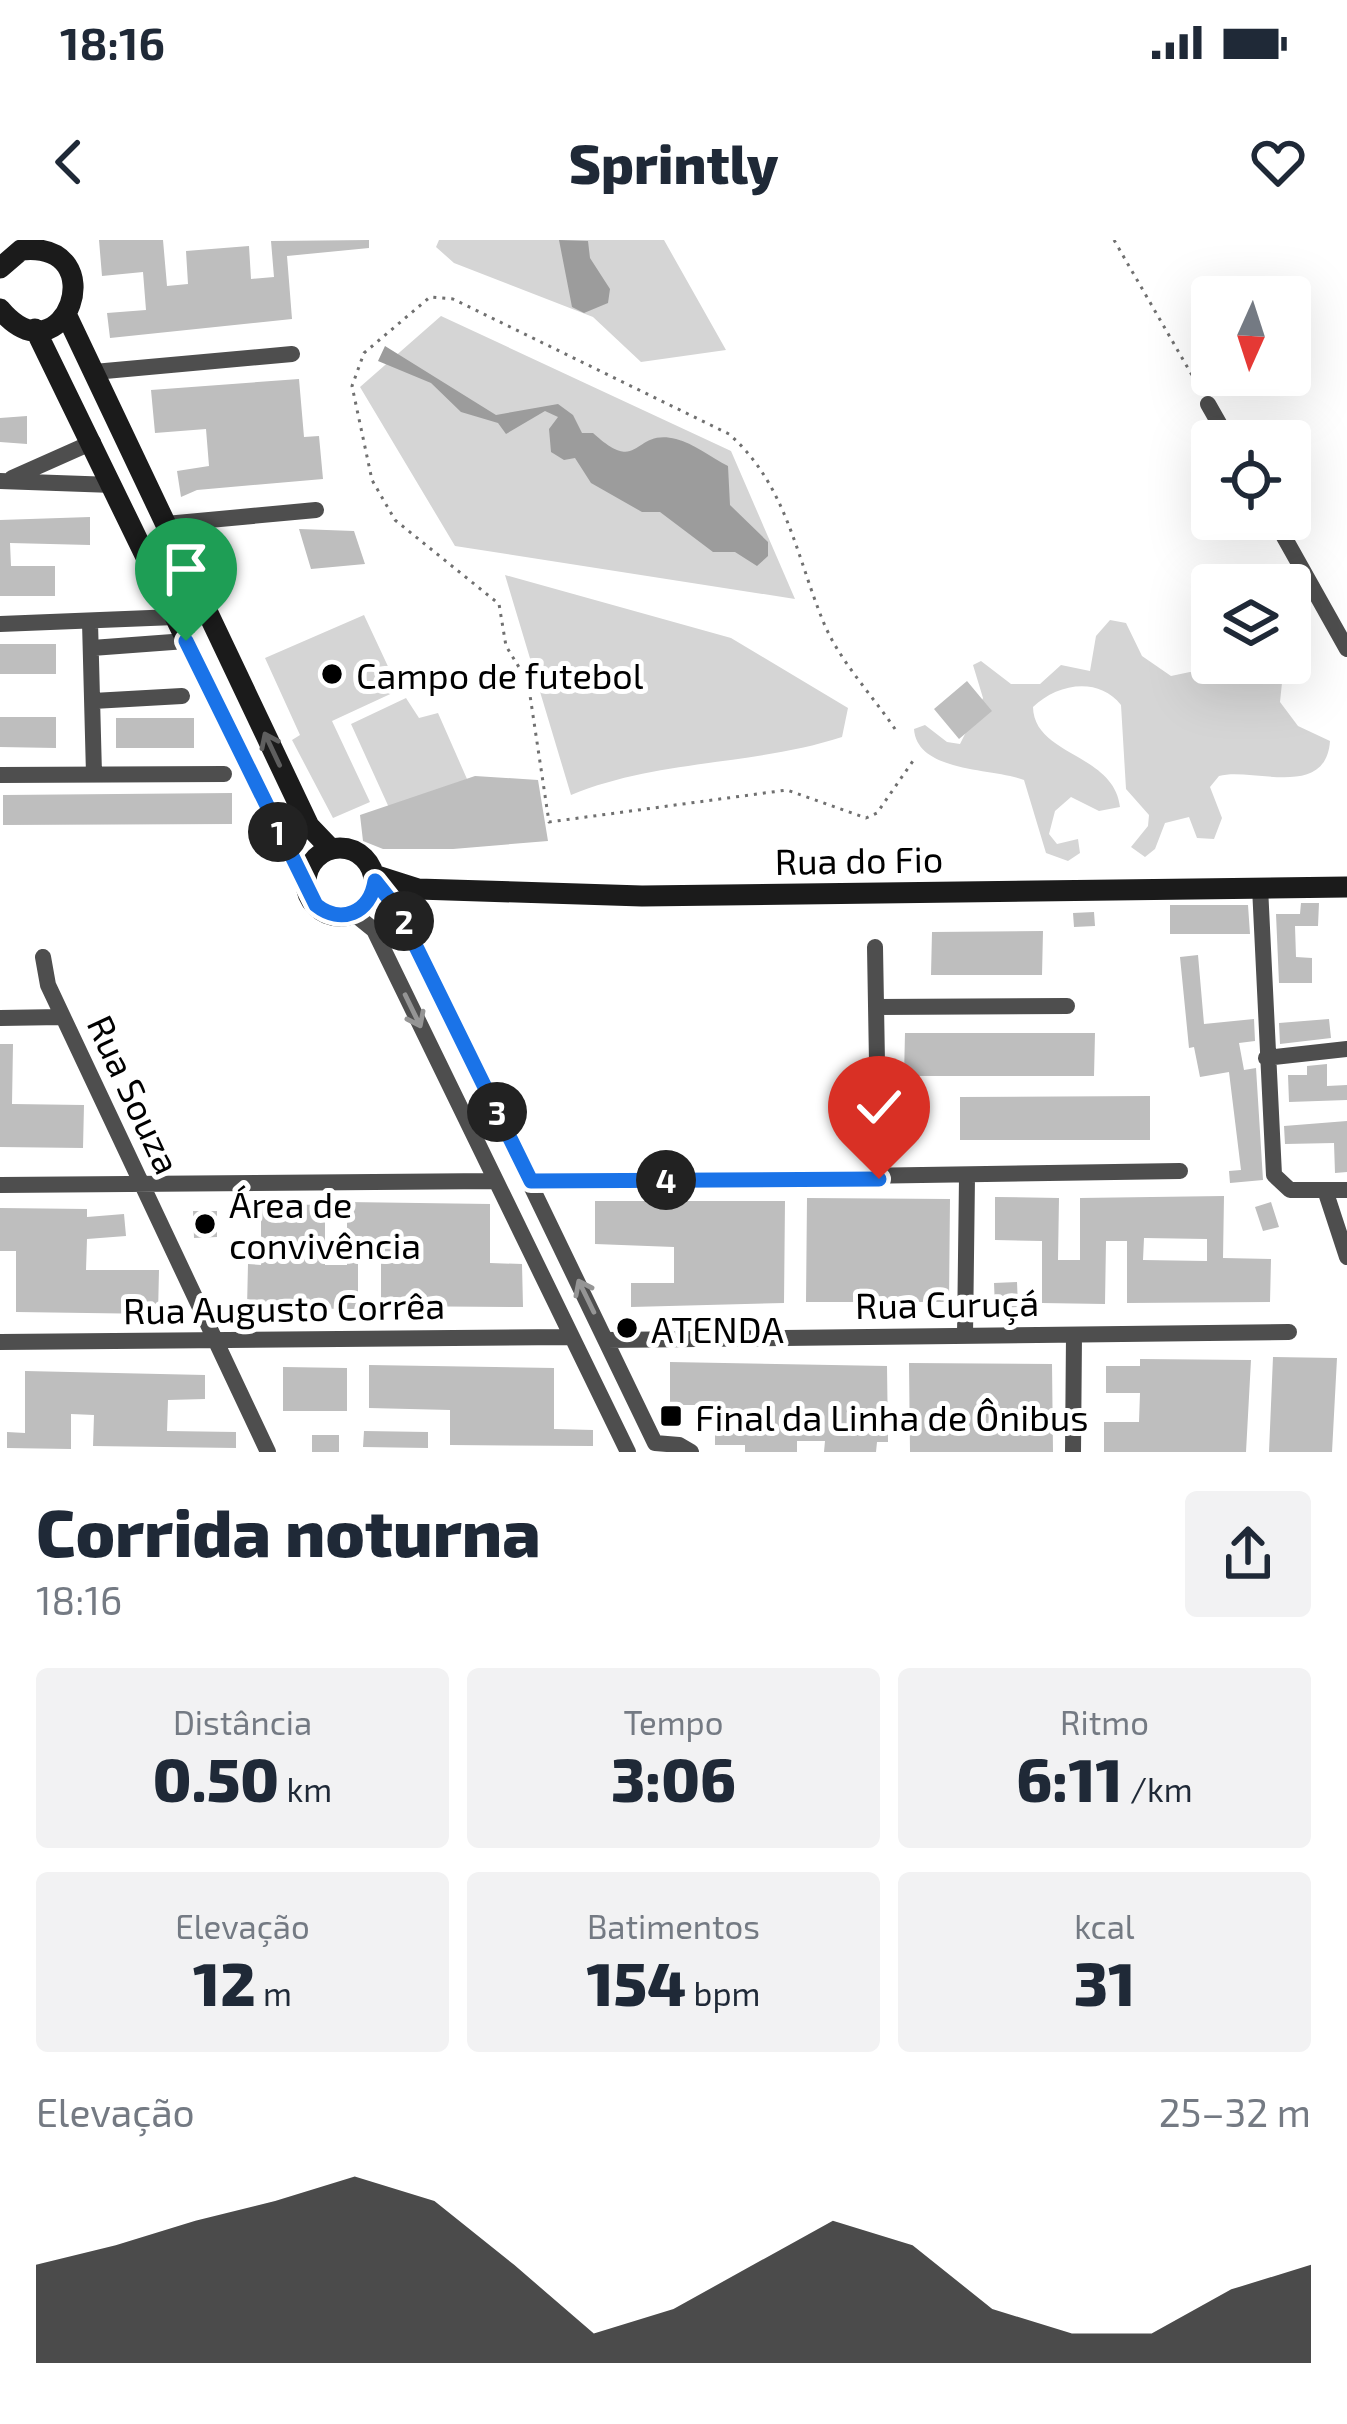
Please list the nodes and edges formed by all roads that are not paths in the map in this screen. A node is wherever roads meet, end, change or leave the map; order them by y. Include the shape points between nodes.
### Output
1 (16, 251) edge
2 (0, 309) edge
3 (66, 314) junction
4 (35, 329) junction
5 (292, 354) dead end
6 (94, 372) junction
7 (1208, 404) road end
8 (1217, 420) edge
9 (93, 442) junction
10 (3, 481) edge
11 (113, 485) junction
12 (316, 510) dead end
13 (166, 524) junction
14 (1286, 540) edge
15 (175, 616) junction
16 (90, 622) junction
17 (0, 624) edge
18 (186, 641) junction
19 (92, 649) junction
20 (1347, 649) edge
21 (182, 696) dead end
22 (93, 701) junction
23 (224, 774) dead end
24 (0, 775) edge
25 (94, 775) junction
26 (331, 849) junction
27 (375, 878) junction
28 (307, 887) junction
29 (1260, 887) junction
30 (1347, 887) edge
31 (353, 913) junction
32 (875, 947) dead end
33 (43, 957) dead end
34 (1067, 1006) dead end
35 (876, 1007) junction
36 (62, 1017) junction
37 (0, 1018) edge
38 (1347, 1049) edge
39 (1266, 1058) junction
40 (1180, 1171) dead end
41 (968, 1177) junction
42 (879, 1179) junction
43 (494, 1181) junction
44 (531, 1181) junction
45 (142, 1184) junction
46 (0, 1185) edge
47 (1347, 1190) edge
48 (1326, 1192) junction
49 (1347, 1257) edge
50 (1288, 1332) dead end
51 (1074, 1335) junction
52 (964, 1336) junction
53 (568, 1337) junction
54 (607, 1340) junction
55 (0, 1342) edge
56 (216, 1342) junction
57 (268, 1452) edge
58 (628, 1452) edge
59 (691, 1452) edge
60 (1073, 1452) edge

1 - 3 street via 69,267 75,291
2 - 4 street
3 - 4 street
3 - 6 street
4 - 9 street
5 - 6 street
6 - 13 street
7 - 8 street
9 - 10 street
9 - 11 street
10 - 11 street
11 - 15 street
12 - 13 street
26 -> 13 street via 309,826
14 - 20 street
15 - 16 street
15 - 18 street
16 - 17 street
16 - 19 street
18 - 19 street
18 - 28 street
19 - 22 street
21 - 22 street
22 - 25 street
23 - 25 street
24 - 25 street
26 - 27 street via 358,852
26 - 28 street via 314,860
27 - 29 street, Rua do Fio via 418,889 642,896
27 - 31 street via 369,901
27 - 44 street
28 - 31 street via 324,911
29 - 30 street, Rua do Fio
29 - 39 street
31 -> 43 street via 374,930
32 - 35 street
33 - 36 street, Rua Souza
34 - 35 street
35 - 42 street
36 - 37 street
36 - 45 street, Rua Souza
38 - 39 street
39 - 48 street via 1276,1180 1290,1190
40 - 41 street
41 - 42 street
41 - 52 street
42 - 44 street
43 - 45 street
43 - 53 street
54 -> 44 street
45 - 46 street
45 - 56 street, Rua Souza
47 - 48 street
48 - 49 street
50 - 51 street, Rua Curuçá
51 - 52 street, Rua Curuçá
51 - 60 street
52 - 54 street, Rua Curuçá
53 - 56 street, Rua Augusto Corrêa
53 - 58 street
54 - 59 street via 655,1443
55 - 56 street, Rua Augusto Corrêa
56 - 57 street, Rua Souza

